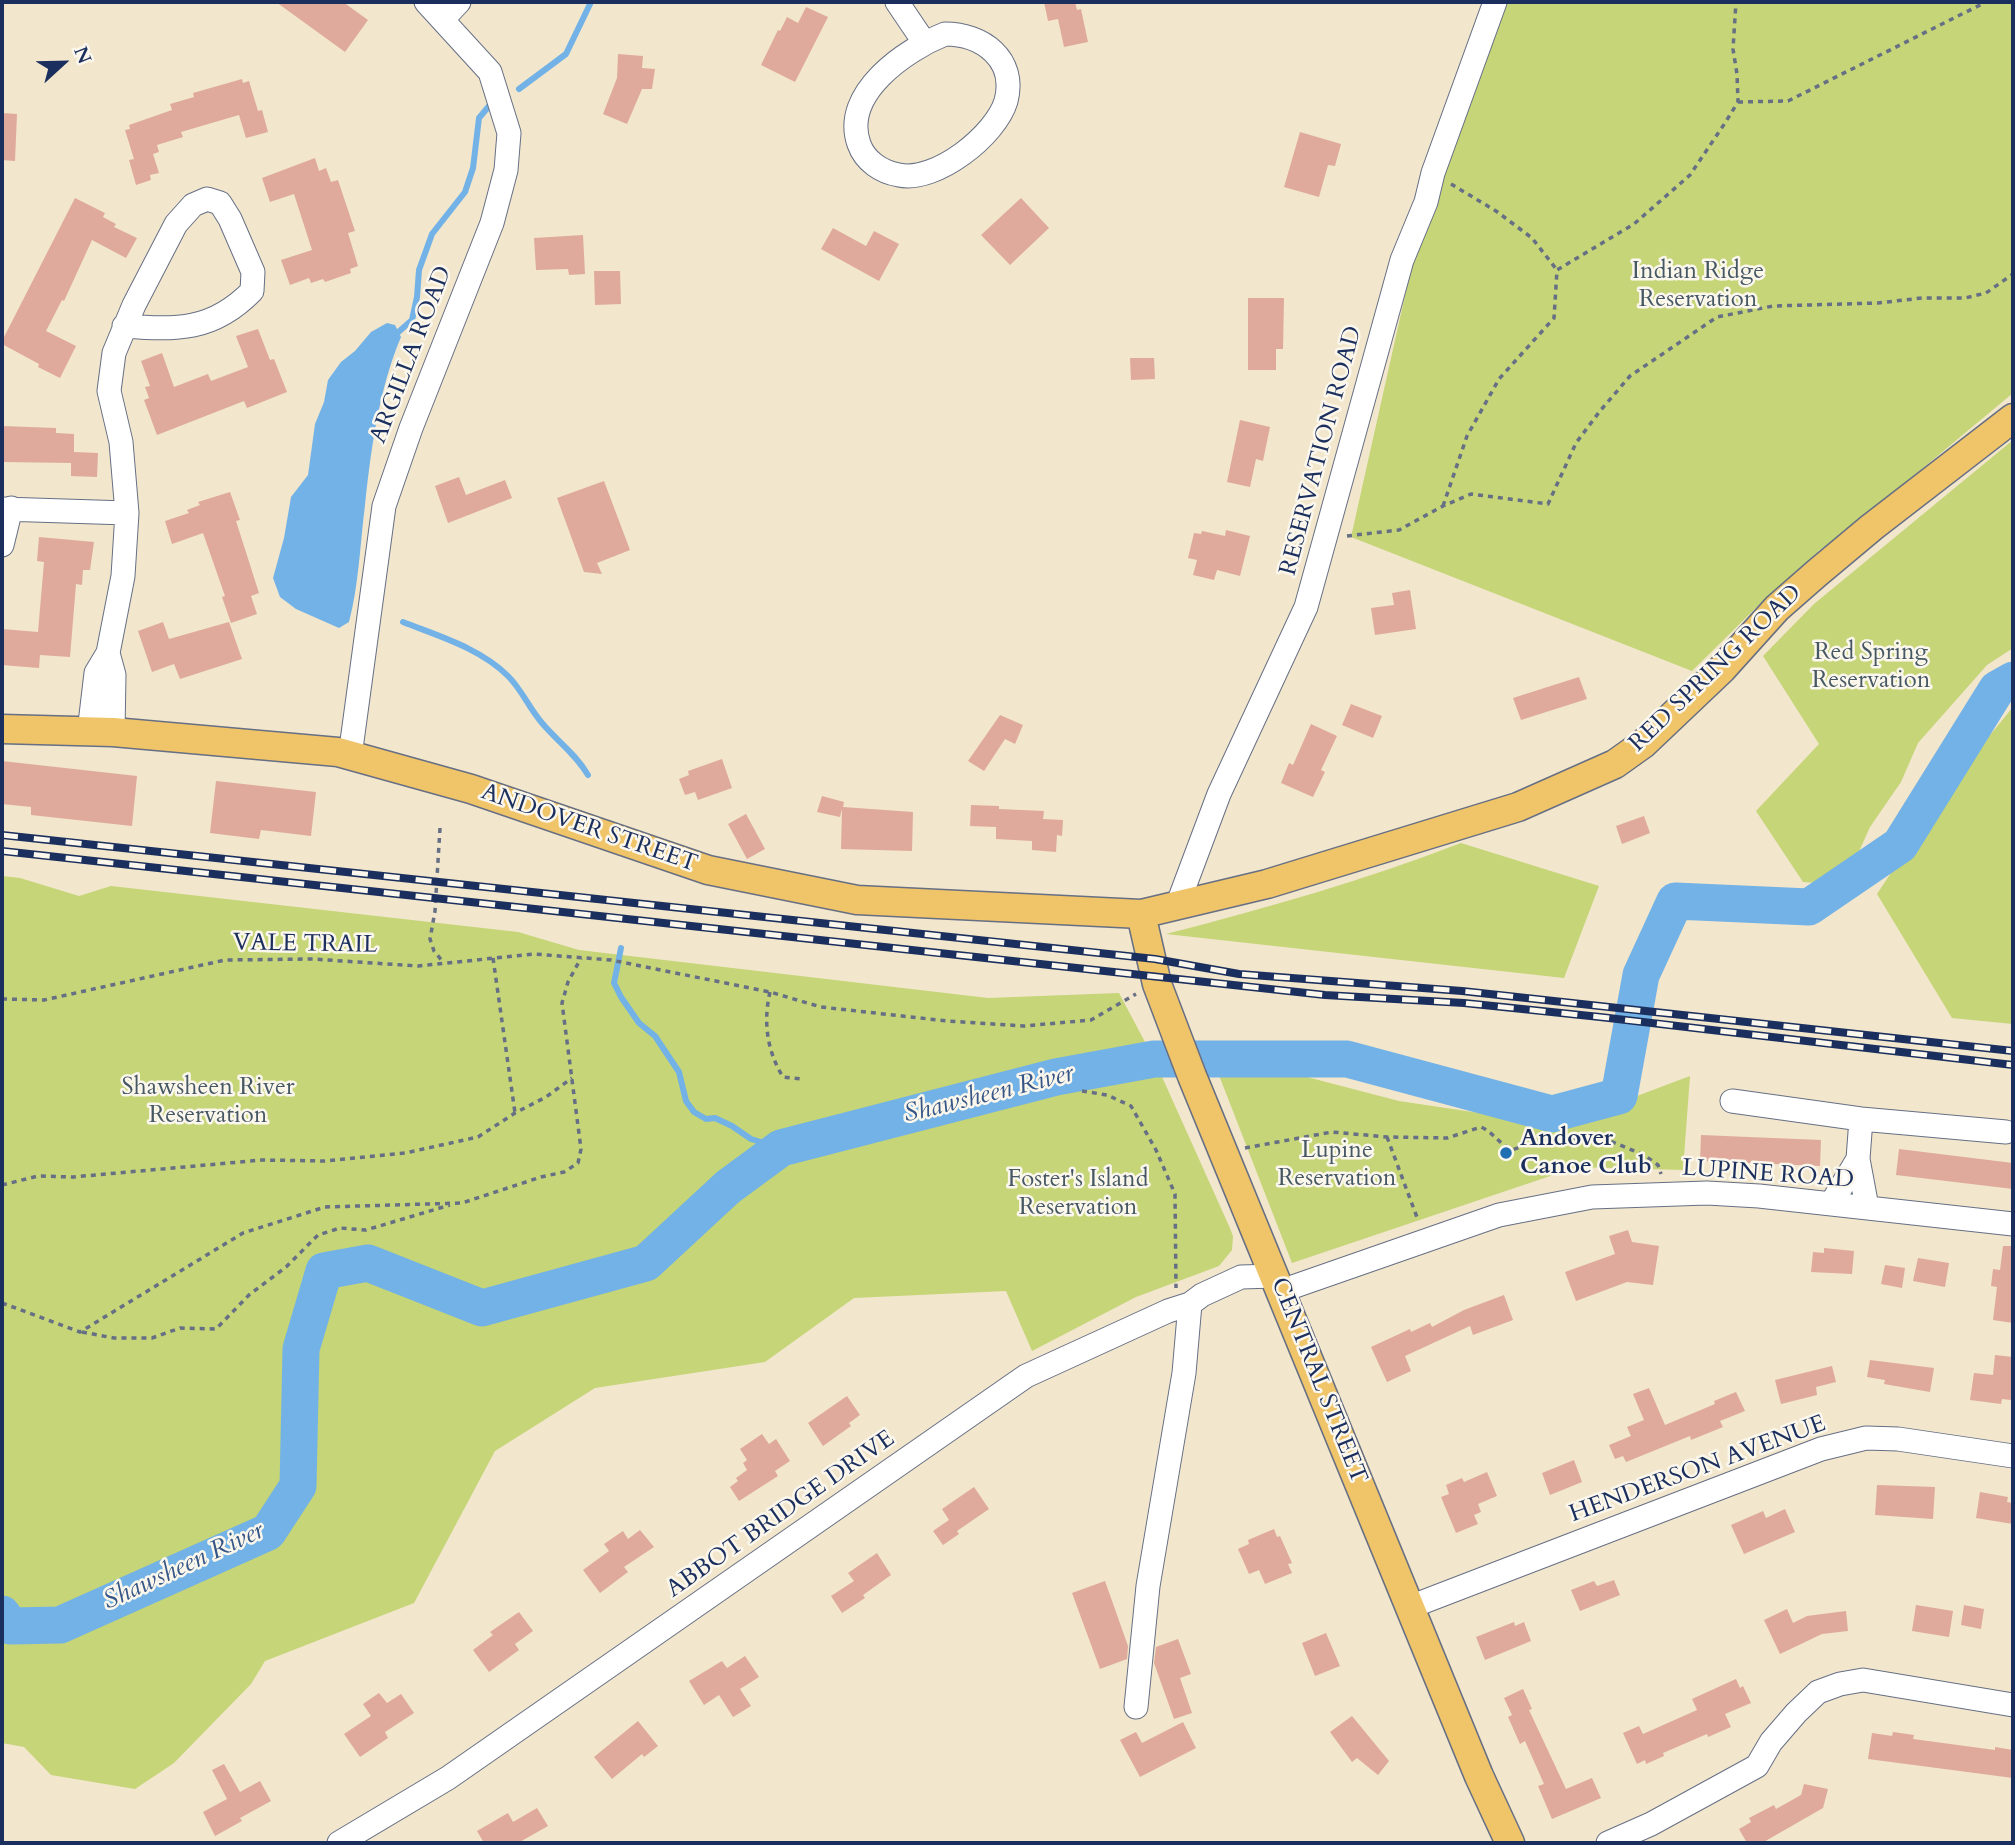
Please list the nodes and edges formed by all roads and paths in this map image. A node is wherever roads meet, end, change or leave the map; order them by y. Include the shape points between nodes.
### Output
1 (426, 2) edge
2 (459, 2) edge
3 (897, 2) edge
4 (1495, 2) edge
5 (1736, 2) edge
6 (1986, 2) edge
7 (443, 19) junction
8 (924, 42) junction
9 (1738, 103) junction
10 (1433, 173) junction
11 (1557, 270) junction
12 (2013, 274) edge
13 (124, 326) junction
14 (2013, 418) edge
15 (1443, 506) junction
16 (6, 509) edge
17 (127, 513) junction
18 (1328, 531) junction
19 (2, 545) edge
20 (2, 729) edge
21 (101, 732) junction
22 (350, 756) junction
23 (440, 828) dead end
24 (1177, 906) junction
25 (1141, 914) junction
26 (493, 958) junction
27 (581, 958) junction
28 (444, 963) junction
29 (1157, 984) junction
30 (770, 992) junction
31 (2, 999) edge
32 (572, 1078) junction
33 (802, 1079) dead end
34 (1082, 1090) dead end
35 (1732, 1101) dead end
36 (516, 1113) junction
37 (1861, 1119) junction
38 (2006, 1132) dead end
39 (1387, 1137) junction
40 (1233, 1150) dead end
41 (1858, 1159) junction
42 (2, 1185) edge
43 (1666, 1195) junction
44 (459, 1203) junction
45 (1831, 1204) junction
46 (1867, 1208) junction
47 (2013, 1224) edge
48 (1425, 1241) junction
49 (1277, 1283) junction
50 (2, 1303) edge
51 (1183, 1306) junction
52 (80, 1332) junction
53 (2013, 1455) edge
54 (1410, 1607) junction
55 (2013, 1705) edge
56 (1136, 1707) dead end
57 (339, 1843) edge
58 (1510, 1843) edge
59 (1608, 1843) edge

1 - 7 street, ARGILLA ROAD
2 - 7 street
3 - 8 street
4 - 10 street, RESERVATION ROAD
5 - 9 path via 1732,49
6 - 9 path via 1788,101
7 - 22 street, ARGILLA ROAD via 490,72 509,133 506,170 492,223 384,506
8 - 8 street via 880,78 862,98 856,115 855,132 871,162 902,176 919,175 954,160 988,130 1006,101 1003,67 981,41 945,33
9 - 11 path via 1690,175 1634,224
10 - 11 path via 1532,238
10 - 18 street, RESERVATION ROAD via 1402,260
11 - 15 path via 1554,318 1499,379 1467,436
12 - 15 path via 1986,293 1965,298 1773,306 1717,317 1630,376 1576,443 1548,504 1471,494
13 - 13 street via 182,328 234,309 252,291 253,272 220,203 207,199 193,205 176,224
13 - 17 street via 108,391 121,442
14 - 24 main road, RED SPRING ROAD via 1817,573 1643,744 1615,764 1518,807 1268,884
15 - 18 path via 1399,530 1350,537
16 - 17 street
16 - 19 street
17 - 21 street via 123,576 108,653 96,673
18 - 24 street, RESERVATION ROAD via 1307,607 1219,794
20 - 21 main road, ANDOVER STREET
21 - 22 main road, ANDOVER STREET
22 - 25 main road, ANDOVER STREET via 471,789 708,870 857,900
23 - 28 path via 430,939
24 - 25 main road, ANDOVER STREET
25 - 29 main road, CENTRAL STREET
26 - 27 path, VALE TRAIL via 534,954
26 - 28 path, VALE TRAIL
26 - 36 path
27 - 30 path, VALE TRAIL
27 - 32 path via 562,1003
28 - 31 path, VALE TRAIL via 225,960 44,1000
29 - 30 path, VALE TRAIL via 1091,1020 1024,1026 821,1007
29 - 49 main road, CENTRAL STREET
30 - 33 path via 765,1012 776,1066 783,1077
32 - 36 path
32 - 44 path via 581,1149 578,1163 564,1172
34 - 51 path via 1131,1106 1156,1150 1175,1194
35 - 37 street
36 - 42 path via 478,1137 405,1153 38,1176
37 - 38 street
37 - 41 street
39 - 40 path via 1332,1132
39 - 43 path via 1447,1138 1481,1127 1512,1150 1541,1139 1602,1138 1658,1165
39 - 48 path
41 - 45 street
41 - 46 street
43 - 45 street, LUPINE ROAD via 1720,1194
43 - 48 street, LUPINE ROAD via 1592,1197 1499,1215
44 - 52 path via 325,1207 243,1233
44 - 52 path via 366,1230 341,1228 318,1236 216,1329 180,1328 152,1338
45 - 46 street, LUPINE ROAD
46 - 47 street, LUPINE ROAD
48 - 49 street, LUPINE ROAD
49 - 51 street, ABBOT BRIDGE DRIVE via 1241,1277
49 - 54 main road, CENTRAL STREET
50 - 52 path
51 - 56 street via 1184,1373 1148,1586
51 - 57 street, ABBOT BRIDGE DRIVE via 1026,1376 448,1778
53 - 54 street, HENDERSON AVENUE via 1898,1439 1866,1438 1821,1449
54 - 58 main road, CENTRAL STREET
55 - 59 street via 1863,1680 1829,1688 1796,1713 1757,1766

